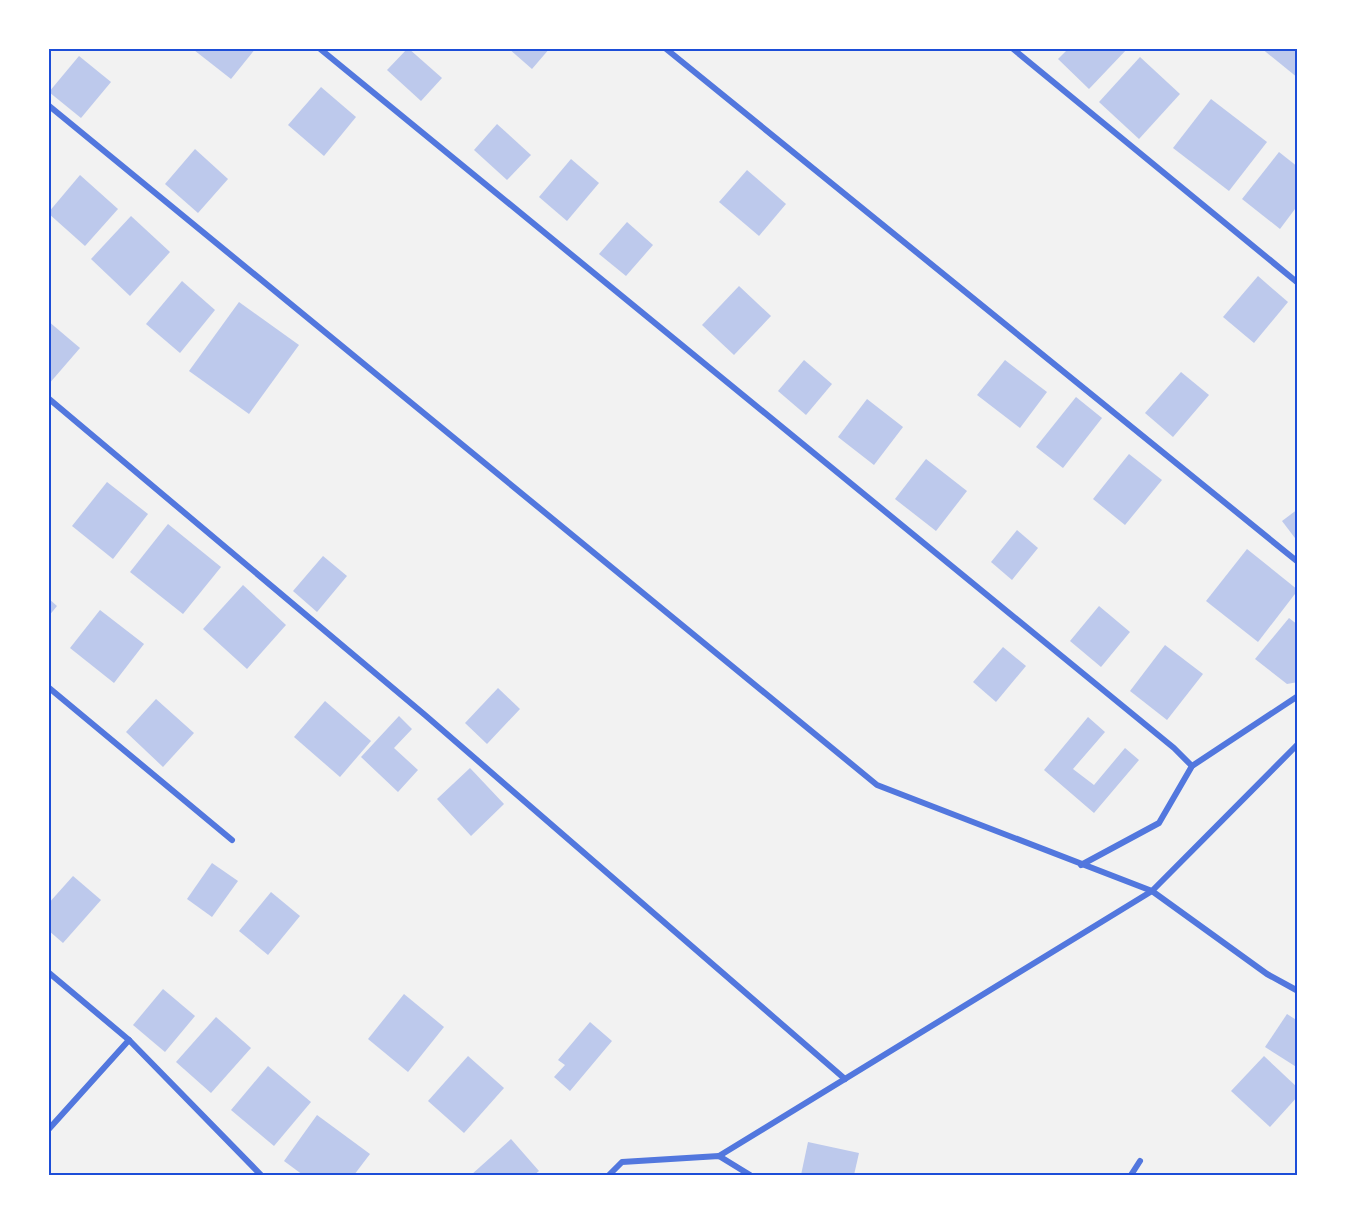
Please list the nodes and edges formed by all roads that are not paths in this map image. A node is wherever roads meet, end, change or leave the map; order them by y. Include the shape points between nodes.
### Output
1 (320, 48) edge
2 (666, 48) edge
3 (1012, 48) edge
4 (48, 105) edge
5 (1298, 283) edge
6 (48, 398) edge
7 (1298, 562) edge
8 (48, 687) edge
9 (1298, 696) edge
10 (1298, 744) edge
11 (1192, 766) junction
12 (232, 840) dead end
13 (1081, 865) junction
14 (1152, 891) junction
15 (48, 972) edge
16 (1298, 991) edge
17 (129, 1040) junction
18 (845, 1079) junction
19 (48, 1130) edge
20 (719, 1156) junction
21 (1140, 1161) dead end
22 (261, 1175) edge
23 (609, 1175) edge
24 (750, 1175) edge
25 (1131, 1175) edge

1 - 11 street
2 - 7 street
3 - 5 street
4 - 13 street via 878,785
6 - 18 street via 425,715
8 - 12 street
9 - 11 street
10 - 14 street
11 - 13 street via 1159,823
13 - 14 street
14 - 16 street via 1267,974
14 - 18 street
15 - 17 street
17 - 19 street
17 - 22 street
18 - 20 street
20 - 23 street via 622,1162
20 - 24 street
21 - 25 street

